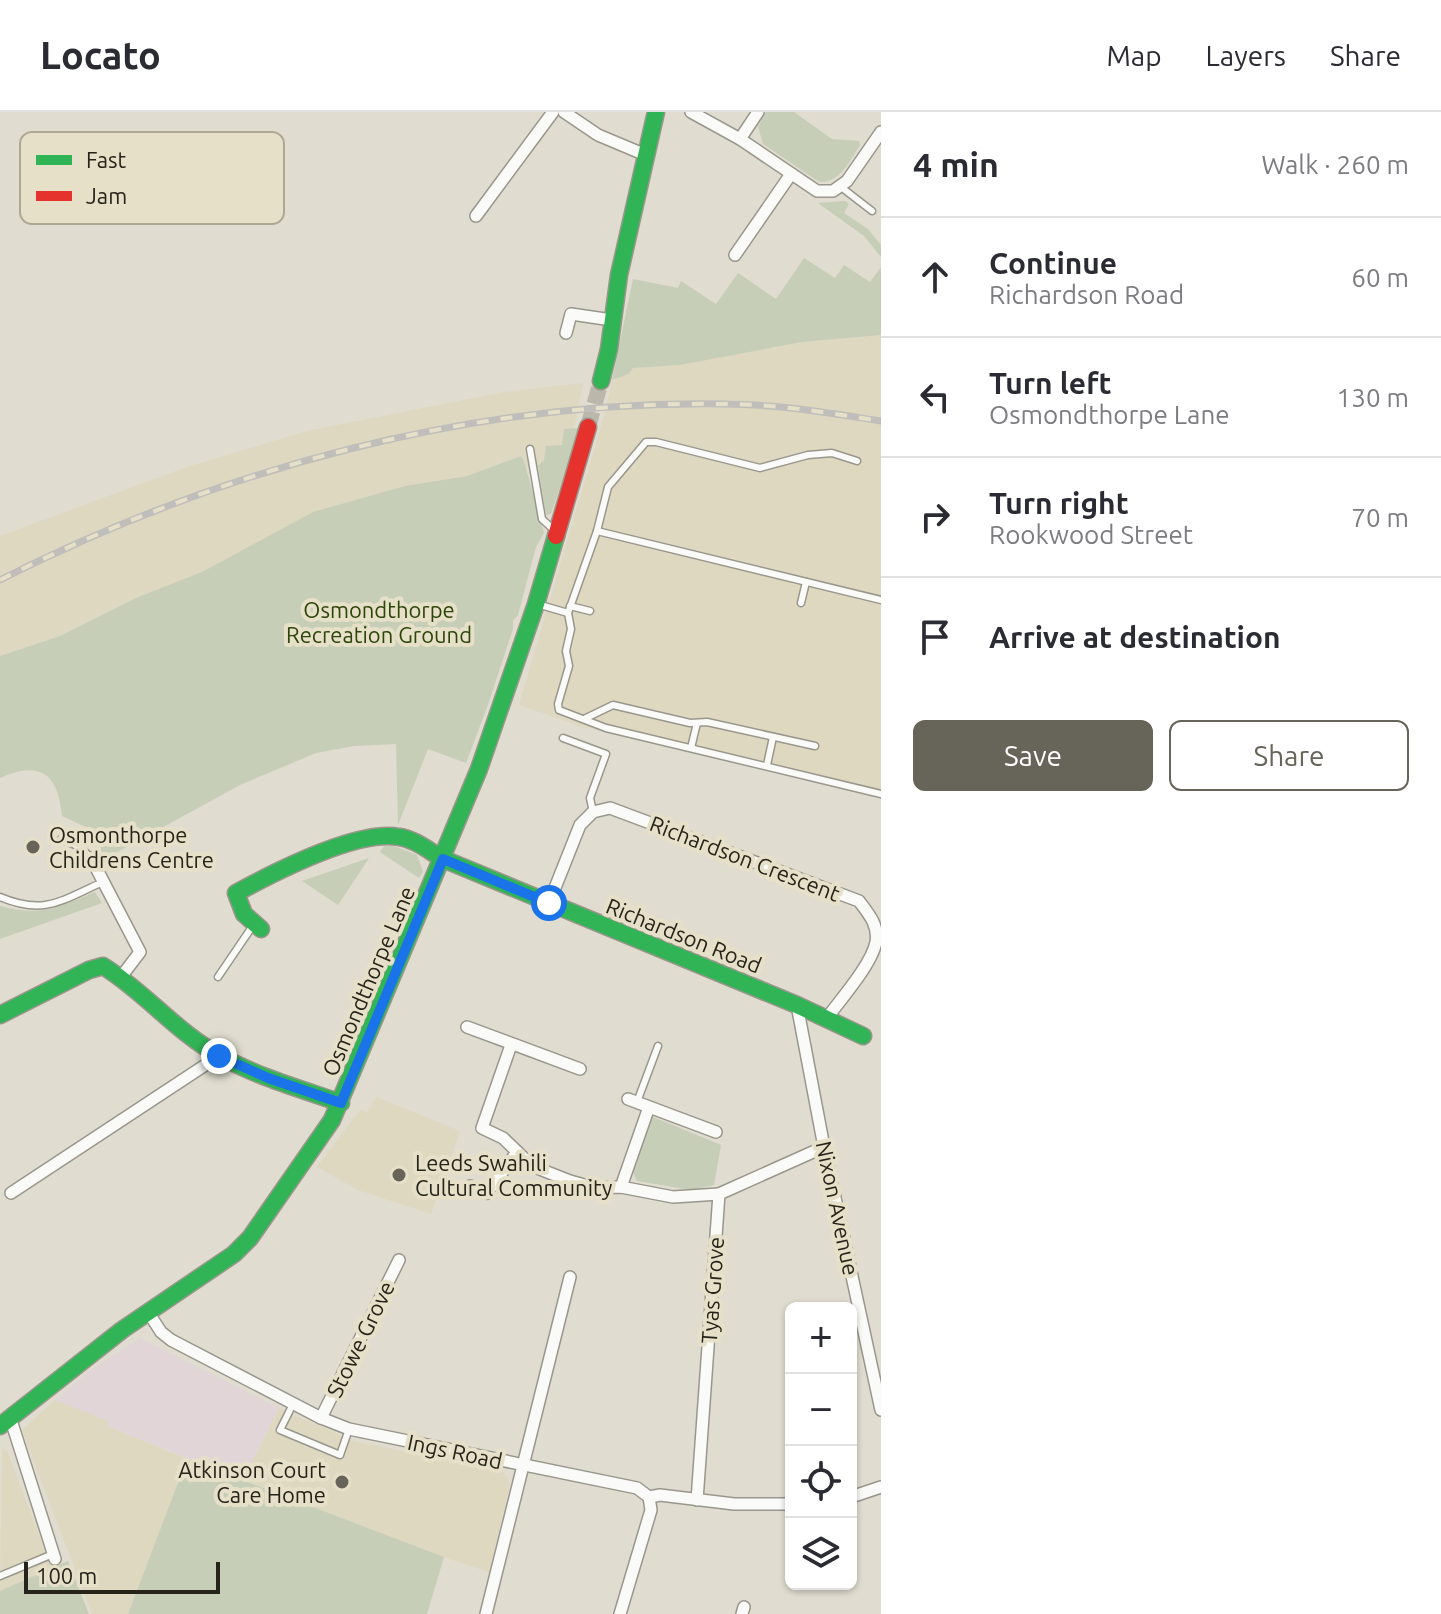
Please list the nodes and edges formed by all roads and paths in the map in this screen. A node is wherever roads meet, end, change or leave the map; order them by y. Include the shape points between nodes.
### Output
1 (553, 112) edge
2 (564, 112) edge
3 (656, 112) edge
4 (691, 112) edge
5 (758, 112) edge
6 (881, 132) edge
7 (740, 139) junction
8 (648, 156) junction
9 (791, 174) junction
10 (837, 189) junction
11 (872, 211) dead end
12 (476, 216) dead end
13 (755, 227) junction
14 (765, 234) dead end
15 (735, 255) dead end
16 (612, 320) junction
17 (566, 333) dead end
18 (601, 381) tunnel mouth
19 (588, 427) tunnel mouth
20 (530, 449) dead end
21 (857, 461) dead end
22 (597, 531) junction
23 (558, 532) junction
24 (806, 582) junction
25 (881, 600) edge
26 (801, 603) dead end
27 (536, 604) junction
28 (569, 610) junction
29 (590, 611) dead end
30 (586, 719) junction
31 (697, 723) junction
32 (773, 737) junction
33 (563, 738) dead end
34 (815, 746) dead end
35 (691, 748) junction
36 (767, 765) junction
37 (881, 794) edge
38 (593, 812) junction
39 (61, 839) dead end
40 (91, 858) joint
41 (443, 859) junction
42 (103, 882) junction
43 (0, 897) edge
44 (549, 903) junction
45 (258, 926) joint
46 (121, 977) junction
47 (218, 977) dead end
48 (797, 1005) junction
49 (0, 1015) edge
50 (827, 1018) junction
51 (467, 1027) dead end
52 (863, 1036) dead end
53 (511, 1045) junction
54 (658, 1046) dead end
55 (219, 1056) junction
56 (580, 1069) dead end
57 (632, 1101) joint
58 (341, 1103) junction
59 (649, 1107) junction
60 (716, 1132) dead end
61 (824, 1147) junction
62 (517, 1152) junction
63 (470, 1186) dead end
64 (621, 1187) junction
65 (11, 1193) dead end
66 (719, 1194) junction
67 (399, 1260) dead end
68 (570, 1277) dead end
69 (148, 1312) junction
70 (293, 1404) junction
71 (881, 1410) edge
72 (321, 1418) junction
73 (5, 1422) edge
74 (349, 1429) junction
75 (523, 1465) junction
76 (881, 1487) edge
77 (857, 1495) edge
78 (649, 1497) junction
79 (697, 1500) junction
80 (785, 1504) edge
81 (54, 1557) joint
82 (0, 1576) edge
83 (486, 1614) edge
84 (620, 1614) edge

1 - 12 street
2 - 8 street via 598,135
3 - 8 street
4 - 7 street
5 - 7 street
6 - 10 street
7 - 9 street
8 - 16 street
9 - 10 street via 817,191
9 - 13 street
10 - 11 lane
13 - 14 street
13 - 15 street
16 - 17 street via 571,314
16 - 18 street
19 - 23 street, Osmondthorpe Lane
20 - 23 lane via 542,519
21 - 22 lane via 832,453 760,468 646,442 611,482
22 - 24 lane
22 - 28 lane
23 - 27 street, Osmondthorpe Lane
24 - 25 lane
24 - 26 lane
27 - 28 lane
27 - 41 street, Osmondthorpe Lane
28 - 29 lane
28 - 30 lane via 569,666 558,704 559,710
30 - 31 lane via 613,705
30 - 35 lane
31 - 32 lane
31 - 35 lane
32 - 34 lane
32 - 36 lane
33 - 38 lane via 606,754 590,798
35 - 36 lane
36 - 37 lane
38 - 44 street via 580,825
38 - 50 street, Richardson Crescent via 619,810 859,901 873,919 876,941
39 - 40 lane
40 - 42 street
41 - 44 street, Richardson Road
41 - 45 street, Richardson Road via 389,836 319,854 236,893 244,914
41 - 58 street, Osmondthorpe Lane
42 - 43 lane via 42,907
42 - 46 street via 140,952
44 - 48 street, Richardson Road
45 - 47 lane
46 - 49 street via 103,966 89,970
46 - 55 street
48 - 50 street, Richardson Road
48 - 61 street, Nixon Avenue
50 - 52 street, Richardson Road
51 - 53 street
53 - 56 street
53 - 62 street via 482,1128
54 - 57 lane
55 - 58 street
55 - 65 street
57 - 59 street
58 - 69 street, Osmondthorpe Lane via 250,1238
59 - 60 street
59 - 64 street
61 - 66 street
61 - 71 street, Nixon Avenue
62 - 63 street via 487,1193
62 - 64 street via 532,1166 570,1181 595,1188
64 - 66 street via 673,1197
66 - 79 street, Tyas Grove
67 - 72 street, Stowe Grove
68 - 75 street
69 - 70 street, Ings Road via 171,1340
69 - 73 street, Osmondthorpe Lane
70 - 72 street, Ings Road
70 - 74 lane via 280,1430 340,1455
72 - 74 street, Ings Road
73 - 81 street
74 - 75 street, Ings Road
75 - 78 street, Ings Road via 637,1488
75 - 83 street
76 - 77 street
78 - 79 street, Ings Road
78 - 84 street via 651,1510
79 - 80 street, Ings Road
81 - 82 lane

